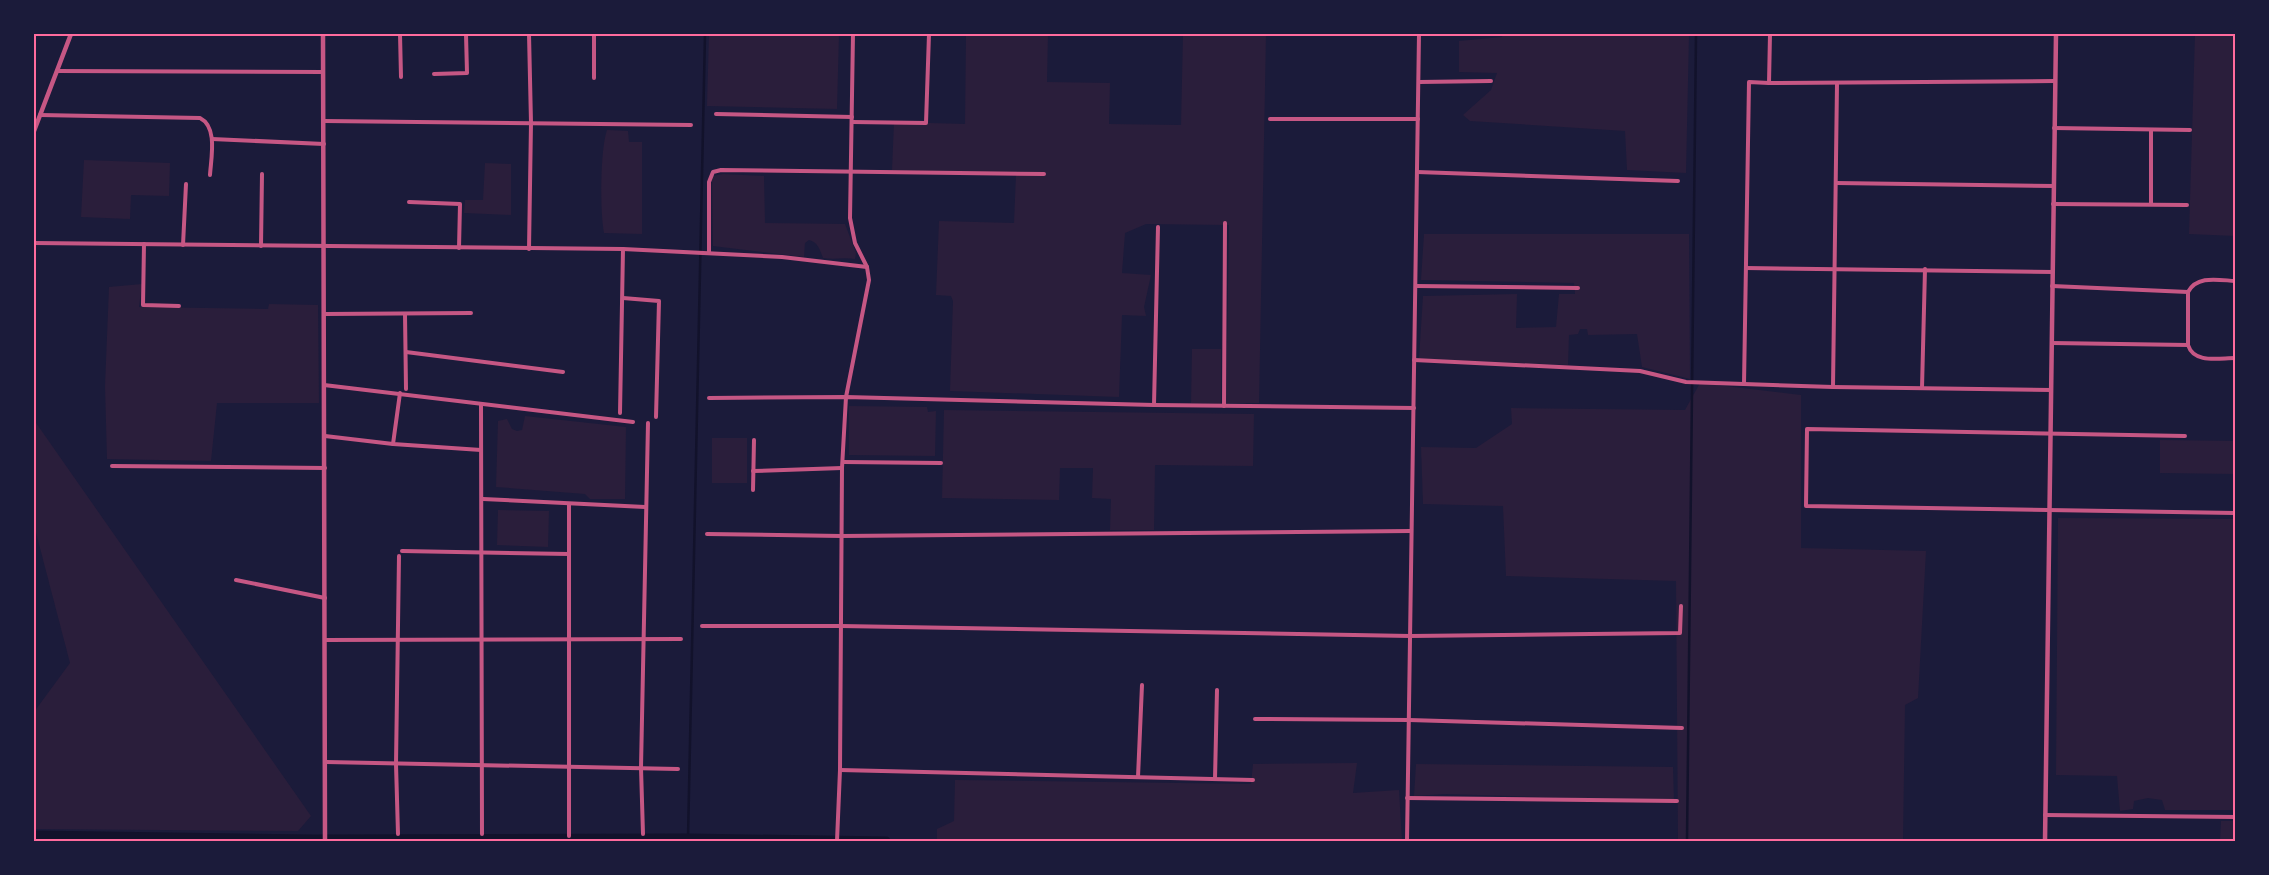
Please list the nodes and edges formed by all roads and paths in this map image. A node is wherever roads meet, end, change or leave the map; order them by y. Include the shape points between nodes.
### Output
1 (71, 34) edge
2 (323, 34) edge
3 (400, 34) edge
4 (466, 34) edge
5 (529, 34) edge
6 (594, 34) edge
7 (853, 34) edge
8 (929, 34) edge
9 (1419, 34) edge
10 (1770, 34) edge
11 (2056, 34) edge
12 (57, 71) junction
13 (323, 72) junction
14 (434, 74) dead end
15 (401, 77) dead end
16 (594, 78) dead end
17 (1491, 81) dead end
18 (2055, 81) junction
19 (1419, 82) junction
20 (1769, 82) junction
21 (1837, 84) junction
22 (716, 114) dead end
23 (40, 115) junction
24 (1270, 119) dead end
25 (1418, 119) junction
26 (852, 120) junction
27 (324, 121) junction
28 (531, 123) junction
29 (691, 125) dead end
30 (2054, 128) junction
31 (2151, 130) junction
32 (2190, 130) dead end
33 (34, 131) edge
34 (212, 139) junction
35 (324, 144) junction
36 (1417, 172) junction
37 (852, 173) junction
38 (262, 174) dead end
39 (1044, 174) dead end
40 (210, 175) dead end
41 (1678, 181) dead end
42 (1836, 183) junction
43 (186, 184) dead end
44 (2054, 186) junction
45 (408, 202) dead end
46 (2053, 204) junction
47 (2151, 204) junction
48 (2187, 205) dead end
49 (1225, 223) dead end
50 (1158, 227) dead end
51 (34, 243) edge
52 (144, 244) junction
53 (182, 245) junction
54 (261, 246) junction
55 (324, 246) junction
56 (459, 248) junction
57 (529, 249) junction
58 (623, 249) junction
59 (709, 252) junction
60 (867, 268) junction
61 (1746, 268) junction
62 (1835, 268) junction
63 (1925, 269) junction
64 (2052, 272) junction
65 (2235, 281) edge
66 (1416, 286) junction
67 (2052, 286) junction
68 (1578, 288) dead end
69 (2188, 292) junction
70 (623, 298) junction
71 (179, 306) dead end
72 (471, 313) dead end
73 (325, 314) junction
74 (405, 314) junction
75 (2052, 343) junction
76 (2188, 345) junction
77 (406, 352) junction
78 (2235, 358) edge
79 (1414, 360) junction
80 (563, 372) dead end
81 (1744, 384) junction
82 (324, 385) junction
83 (1833, 387) junction
84 (1922, 388) junction
85 (406, 389) dead end
86 (2051, 390) junction
87 (400, 393) junction
88 (846, 397) junction
89 (709, 398) dead end
90 (482, 404) junction
91 (1154, 406) junction
92 (1224, 406) junction
93 (1414, 408) junction
94 (620, 413) dead end
95 (656, 417) dead end
96 (633, 422) dead end
97 (648, 423) dead end
98 (2051, 432) junction
99 (325, 436) junction
100 (2185, 436) dead end
101 (754, 440) dead end
102 (393, 444) junction
103 (481, 450) junction
104 (843, 462) junction
105 (941, 463) dead end
106 (112, 466) dead end
107 (325, 468) junction
108 (842, 468) junction
109 (754, 471) junction
110 (753, 490) dead end
111 (483, 499) junction
112 (569, 504) junction
113 (645, 507) junction
114 (2050, 512) junction
115 (2235, 513) edge
116 (1411, 530) junction
117 (707, 534) dead end
118 (841, 536) junction
119 (402, 551) dead end
120 (481, 552) junction
121 (568, 554) junction
122 (399, 556) dead end
123 (236, 580) dead end
124 (325, 598) junction
125 (1681, 606) dead end
126 (702, 626) dead end
127 (841, 626) junction
128 (1410, 636) junction
129 (645, 639) junction
130 (681, 639) dead end
131 (325, 640) junction
132 (399, 640) junction
133 (482, 640) junction
134 (569, 640) junction
135 (1142, 685) dead end
136 (1217, 690) dead end
137 (1255, 719) dead end
138 (1409, 720) junction
139 (1682, 728) dead end
140 (326, 762) junction
141 (396, 764) junction
142 (482, 766) junction
143 (568, 767) junction
144 (642, 768) junction
145 (678, 769) dead end
146 (840, 770) junction
147 (1138, 777) junction
148 (1215, 779) junction
149 (1253, 780) dead end
150 (1408, 798) junction
151 (1677, 802) dead end
152 (2045, 815) junction
153 (2235, 817) edge
154 (398, 834) dead end
155 (482, 834) dead end
156 (642, 834) dead end
157 (569, 836) dead end
158 (325, 841) edge
159 (837, 841) edge
160 (1407, 841) edge
161 (2044, 841) edge

1 - 12 street
2 - 13 street
3 - 15 street
4 - 14 street via 467,73
5 - 28 street
6 - 16 street
7 - 26 street
8 - 26 street via 926,123
9 - 19 street
10 - 20 street
11 - 18 street
12 - 13 street
12 - 23 street
13 - 27 street
17 - 19 street
18 - 21 street
18 - 30 street
19 - 25 street
20 - 21 street
20 - 61 street via 1750,82
21 - 42 street
22 - 26 street
23 - 33 street
23 - 34 street via 200,118 208,124
24 - 25 street
25 - 36 street
26 - 37 street
27 - 28 street
27 - 35 street
28 - 29 street
28 - 57 street
30 - 31 street
30 - 44 street
31 - 32 street
31 - 47 street
34 - 35 street
34 - 40 street
35 - 55 street
36 - 41 street
36 - 66 street
37 - 39 street
37 - 59 street via 713,172 709,182
37 - 60 street via 850,218 855,243
38 - 54 street
42 - 44 street
42 - 62 street
43 - 53 street
44 - 46 street
45 - 56 street via 460,204
46 - 47 street
46 - 64 street
47 - 48 street
49 - 92 street
50 - 91 street
51 - 52 street
52 - 53 street
52 - 71 street via 143,305
53 - 54 street
54 - 55 street
55 - 56 street
55 - 73 street
56 - 57 street
57 - 58 street
58 - 59 street
58 - 70 street
59 - 60 street
60 - 88 street via 869,280
61 - 62 street
61 - 81 street
62 - 63 street
62 - 83 street
63 - 64 street
63 - 84 street
64 - 67 street
65 - 69 street via 2200,280 2192,284
66 - 68 street
66 - 79 street
67 - 69 street
67 - 75 street
69 - 76 street
70 - 94 street
70 - 95 street via 659,300
72 - 74 street
73 - 74 street
73 - 82 street
74 - 77 street
75 - 76 street
75 - 86 street
76 - 78 street via 2197,357
77 - 80 street
77 - 85 street
79 - 81 street via 1640,371 1686,382
79 - 93 street
81 - 83 street
82 - 87 street
82 - 99 street
83 - 84 street
84 - 86 street
86 - 98 street
87 - 90 street
87 - 102 street
88 - 89 street
88 - 91 street
88 - 104 street
90 - 96 street
90 - 103 street
91 - 92 street
92 - 93 street
93 - 116 street
97 - 113 street
98 - 100 street
98 - 114 street
98 - 114 street via 1807,429 1806,506
99 - 102 street
99 - 107 street
101 - 109 street
102 - 103 street
103 - 111 street
104 - 105 street
104 - 108 street
106 - 107 street
107 - 124 street
108 - 109 street
108 - 118 street
109 - 110 street
111 - 112 street
111 - 120 street
112 - 113 street
112 - 121 street
113 - 129 street
114 - 115 street
114 - 152 street
116 - 118 street
116 - 128 street
117 - 118 street
118 - 127 street
119 - 120 street
120 - 121 street
120 - 133 street
121 - 134 street
122 - 132 street
123 - 124 street
124 - 131 street
125 - 128 street via 1680,633
126 - 127 street
127 - 128 street
127 - 146 street
128 - 138 street
129 - 130 street
129 - 134 street
129 - 144 street
131 - 132 street
131 - 140 street
132 - 133 street
132 - 141 street
133 - 134 street
133 - 142 street
134 - 143 street
135 - 147 street
136 - 148 street
137 - 138 street
138 - 139 street
138 - 150 street
140 - 141 street
140 - 158 street
141 - 142 street
141 - 154 street
142 - 143 street
142 - 155 street
143 - 144 street
143 - 157 street
144 - 145 street
144 - 156 street
146 - 147 street
146 - 159 street
147 - 148 street
148 - 149 street
150 - 151 street
150 - 160 street
152 - 153 street
152 - 161 street

